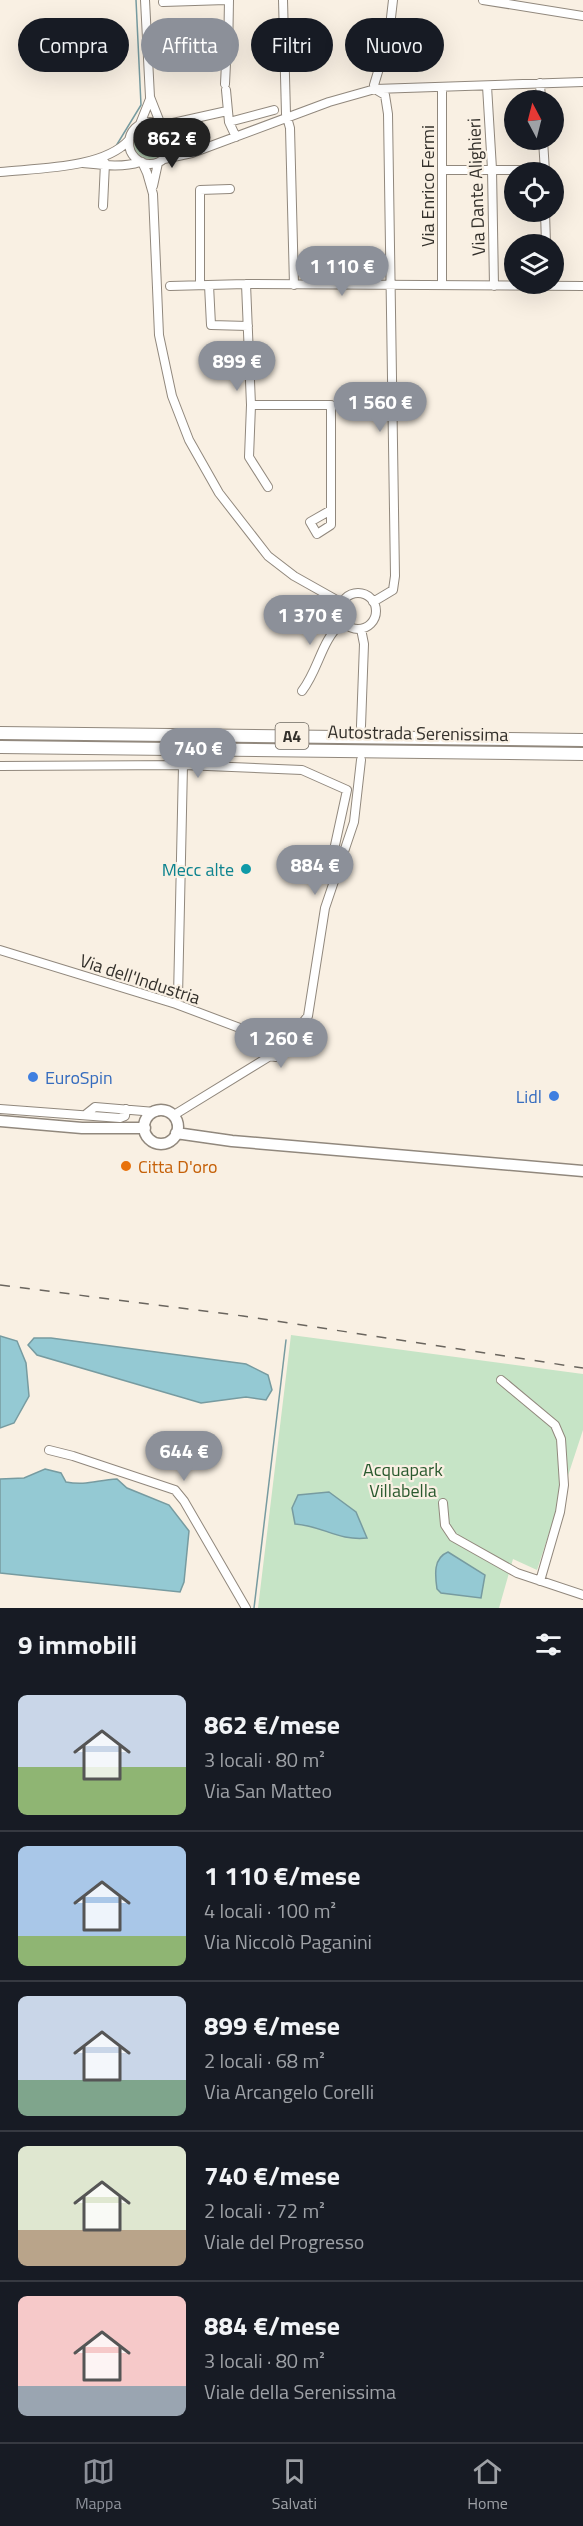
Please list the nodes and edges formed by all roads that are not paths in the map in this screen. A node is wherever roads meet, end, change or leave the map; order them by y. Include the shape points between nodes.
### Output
1 (144, 0) edge
2 (227, 0) edge
3 (283, 0) edge
4 (393, 0) edge
5 (483, 0) edge
6 (164, 2) dead end
7 (583, 16) edge
8 (583, 82) edge
9 (540, 83) junction
10 (487, 86) junction
11 (442, 87) junction
12 (375, 89) junction
13 (540, 90) edge
14 (150, 98) junction
15 (274, 110) dead end
16 (227, 111) junction
17 (287, 118) junction
18 (229, 122) junction
19 (174, 123) dead end
20 (140, 124) junction
21 (161, 125) junction
22 (169, 132) junction
23 (236, 137) junction
24 (129, 140) junction
25 (208, 145) junction
26 (105, 156) junction
27 (161, 161) junction
28 (141, 162) junction
29 (78, 163) junction
30 (105, 165) junction
31 (492, 169) junction
32 (504, 169) edge
33 (443, 170) junction
34 (0, 172) edge
35 (230, 189) dead end
36 (153, 194) junction
37 (103, 206) dead end
38 (246, 284) junction
39 (390, 284) junction
40 (200, 285) junction
41 (209, 285) junction
42 (294, 285) junction
43 (442, 285) junction
44 (564, 285) edge
45 (170, 286) dead end
46 (494, 286) junction
47 (504, 286) edge
48 (583, 286) edge
49 (248, 326) junction
50 (250, 405) junction
51 (267, 487) dead end
52 (331, 510) dead end
53 (373, 602) junction
54 (342, 603) junction
55 (343, 621) junction
56 (362, 629) junction
57 (302, 691) dead end
58 (361, 726) dead end
59 (0, 733) edge
60 (583, 740) edge
61 (0, 747) edge
62 (583, 754) edge
63 (361, 760) dead end
64 (183, 765) junction
65 (0, 766) edge
66 (332, 859) dead end
67 (0, 950) edge
68 (176, 1004) junction
69 (290, 1040) junction
70 (268, 1043) junction
71 (270, 1056) junction
72 (0, 1109) edge
73 (154, 1112) junction
74 (174, 1116) junction
75 (0, 1121) edge
76 (145, 1128) junction
77 (176, 1133) junction
78 (583, 1171) edge
79 (501, 1380) dead end
80 (49, 1450) dead end
81 (443, 1503) dead end
82 (540, 1581) junction
83 (583, 1594) edge
84 (246, 1608) edge

1 - 14 street
2 - 6 street
2 - 16 street
3 - 17 street
4 - 12 street via 389,35
5 - 7 street
8 - 9 street
9 - 10 street
9 - 13 street
10 - 11 street
10 - 31 street, Via Dante Alighieri
11 - 12 street
11 - 33 street, Via Enrico Fermi
12 - 17 street
12 - 39 street via 385,95 388,114
14 - 20 street
14 - 21 street
15 - 18 street
16 - 18 street
16 - 19 street
17 - 23 street
17 - 42 street
18 - 23 street
20 - 21 street
20 - 24 street
21 - 22 street
22 - 25 street via 183,145
22 - 27 street via 171,146
23 - 25 street
24 - 26 street via 121,149
24 - 28 street via 131,153
25 - 27 street
26 - 29 street
26 - 30 street
27 - 28 street
27 - 36 street
28 - 30 street
28 - 36 street
29 - 30 street
29 - 34 street
30 - 37 street
31 - 32 street
31 - 33 street
31 - 46 street, Via Dante Alighieri
33 - 43 street, Via Enrico Fermi
35 - 40 street via 200,190
36 - 54 street via 159,335 172,396 189,440 219,493 268,556
38 - 41 street
38 - 42 street
38 - 49 street
39 - 42 street
39 - 43 street
39 - 53 street via 395,584 384,597
40 - 41 street
40 - 45 street
41 - 49 street via 211,325
43 - 46 street
44 - 48 street
46 - 47 street
49 - 50 street
50 - 51 street via 249,457
50 - 52 street via 331,405
53 - 54 street via 357,594
53 - 56 street via 374,618
54 - 55 street
55 - 56 street via 351,628
55 - 57 street via 328,636
56 - 58 street
59 - 60 highway, Autostrada Serenissima / A4
61 - 62 highway, Autostrada Serenissima / A4
63 - 69 street via 354,822 325,908 308,1016
64 - 65 street
64 - 66 street via 302,770 347,790
64 - 68 street
67 - 68 street, Via dell'Industria
68 - 70 street, Via dell'Industria via 261,1036
69 - 70 street via 282,1036
69 - 71 street via 288,1049 276,1057
70 - 71 street
71 - 74 street
72 - 73 street via 120,1118 125,1116 126,1109
73 - 74 main road via 163,1110
73 - 76 main road via 147,1118
74 - 77 main road
75 - 76 main road via 82,1128
76 - 77 main road via 150,1139 160,1143 168,1142
77 - 78 main road
79 - 82 street via 555,1425 561,1439 560,1512
80 - 84 street via 175,1490
81 - 82 street via 445,1525 453,1537 517,1573
82 - 83 street

